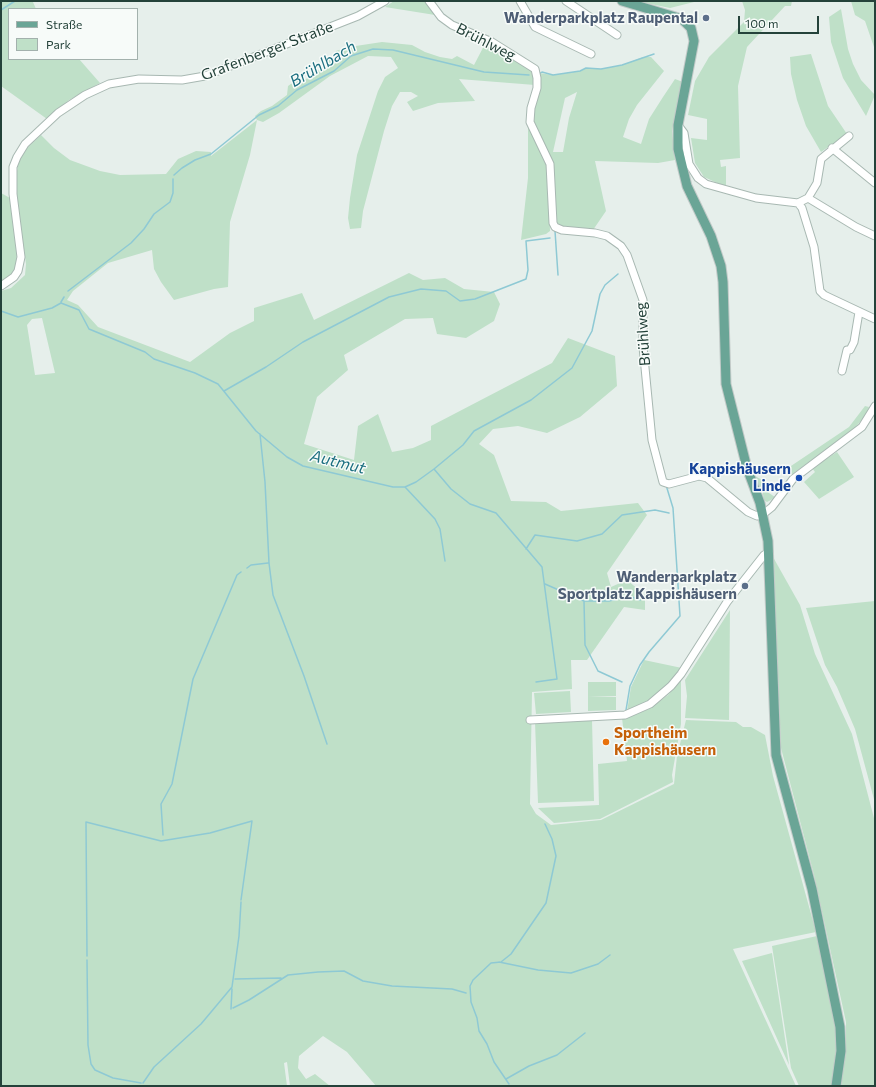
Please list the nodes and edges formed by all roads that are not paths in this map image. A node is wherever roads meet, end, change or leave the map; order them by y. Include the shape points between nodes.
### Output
1 (385, 1) edge
2 (430, 1) edge
3 (520, 1) edge
4 (566, 1) edge
5 (622, 1) edge
6 (617, 35) dead end
7 (591, 54) dead end
8 (678, 125) junction
9 (849, 136) dead end
10 (832, 148) junction
11 (875, 182) edge
12 (808, 198) junction
13 (798, 203) junction
14 (875, 236) edge
15 (1, 286) edge
16 (859, 312) junction
17 (875, 319) edge
18 (842, 371) dead end
19 (875, 406) edge
20 (762, 515) junction
21 (769, 552) junction
22 (530, 720) dead end
23 (836, 1086) edge

1 - 15 street, Grafenberger Straße via 358,16 205,76 182,80 123,81 98,88 58,113 25,144 13,167 13,194 21,257 14,277
2 - 20 street, Brühlweg via 447,22 492,42 535,69 537,88 530,108 530,122 550,164 553,223 562,230 607,236 621,246 627,255 643,300 643,347 652,440 663,482 670,484 699,476 707,478 748,512 757,516
3 - 7 street via 535,27
4 - 6 street
5 - 8 main road via 672,15 682,19 691,28 694,41
8 - 13 street via 684,133 689,164 698,178 706,184 756,198
8 - 20 main road via 678,149 683,172 721,266 726,384
9 - 10 street
10 - 11 street
10 - 12 street via 821,159 817,183
12 - 13 street
12 - 14 street via 856,228
13 - 16 street via 802,208 814,247 820,290 824,295
16 - 17 street
16 - 18 street via 854,342 850,350 847,350
19 - 20 street via 862,427 794,479 772,507
20 - 21 main road
21 - 22 street via 728,602 671,686 650,704 625,715
21 - 23 main road via 776,756 812,889 840,1027 841,1051

